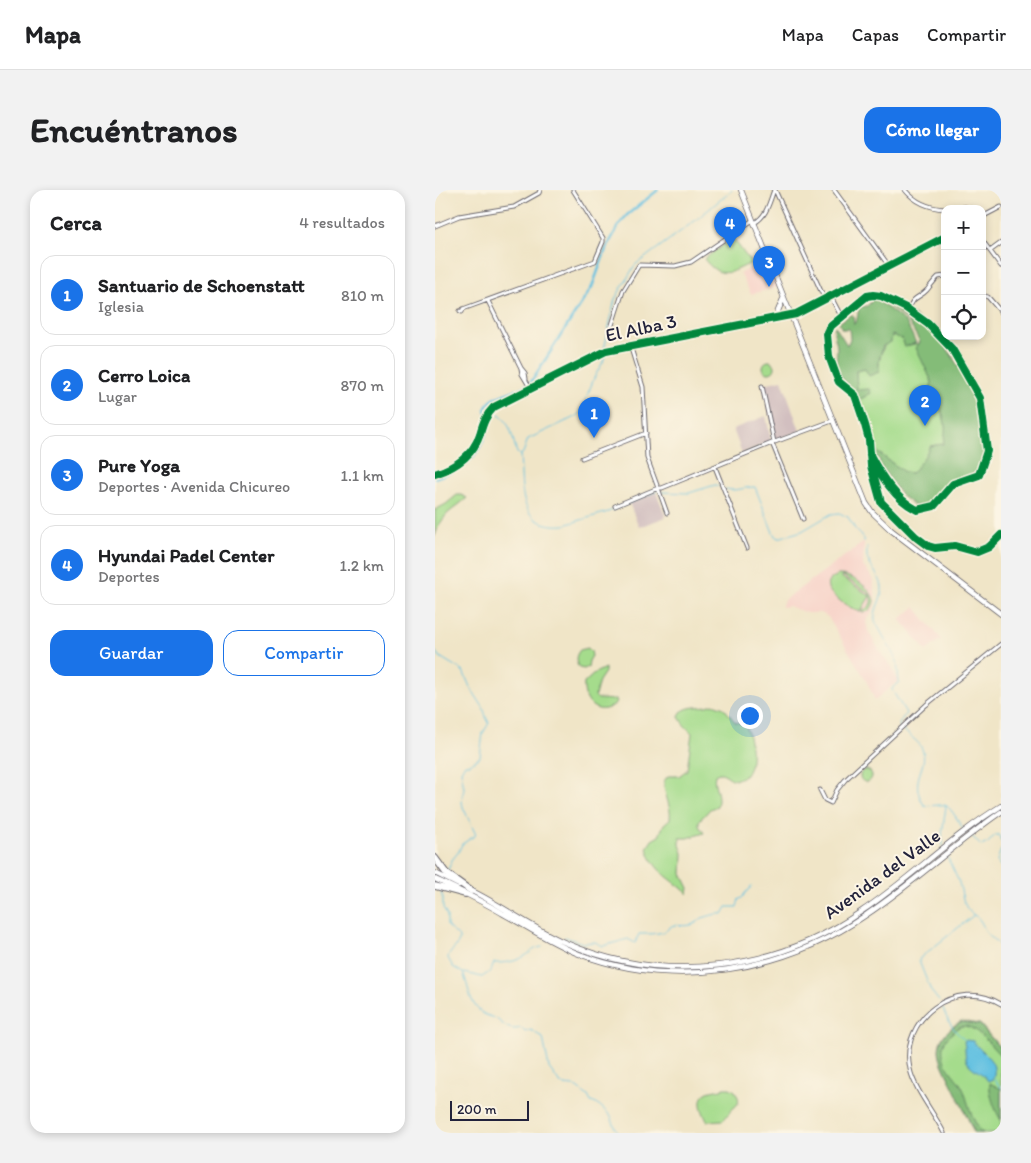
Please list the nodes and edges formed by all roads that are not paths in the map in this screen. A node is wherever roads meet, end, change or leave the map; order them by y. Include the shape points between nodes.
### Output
1 (573, 190) edge
2 (741, 190) edge
3 (775, 190) edge
4 (834, 190) edge
5 (905, 190) edge
6 (539, 191) edge
7 (1001, 207) edge
8 (941, 208) edge
9 (986, 214) edge
10 (753, 221) junction
11 (435, 226) edge
12 (941, 239) edge
13 (1001, 243) edge
14 (986, 246) edge
15 (990, 251) junction
16 (889, 266) junction
17 (1001, 266) edge
18 (941, 277) edge
19 (831, 297) junction
20 (986, 297) edge
21 (783, 298) junction
22 (825, 300) junction
23 (488, 301) junction
24 (463, 309) dead end
25 (909, 310) junction
26 (1001, 312) edge
27 (780, 314) junction
28 (791, 315) junction
29 (775, 318) joint
30 (842, 318) junction
31 (611, 328) dead end
32 (630, 345) junction
33 (529, 385) junction
34 (762, 386) dead end
35 (832, 421) junction
36 (646, 433) junction
37 (773, 443) junction
38 (870, 455) junction
39 (582, 458) dead end
40 (715, 467) junction
41 (435, 474) edge
42 (658, 488) junction
43 (615, 506) dead end
44 (667, 513) dead end
45 (803, 518) dead end
46 (1001, 535) edge
47 (747, 548) dead end
48 (1001, 614) edge
49 (1001, 644) edge
50 (820, 790) dead end
51 (1001, 806) edge
52 (1001, 812) edge
53 (968, 833) junction
54 (435, 858) edge
55 (435, 873) edge
56 (435, 879) edge
57 (435, 886) edge
58 (468, 892) junction
59 (1001, 1004) edge
60 (944, 1133) edge

1 - 23 street via 603,238 596,260
2 - 10 main road
3 - 10 street via 765,213
3 - 22 street
4 - 16 street
5 - 8 street via 920,202
6 - 11 street via 515,207 459,216
7 - 9 street
10 - 21 main road
10 - 31 street via 691,262 675,266 639,266 623,291
12 - 16 street
13 - 15 street
14 - 15 street
15 - 17 street
16 - 19 street
18 - 25 street via 915,297
19 - 22 street
19 - 30 street
20 - 26 street
21 - 27 main road
21 - 28 main road
22 - 28 street
23 - 24 street
23 - 33 street
25 - 30 street via 873,295
25 - 38 street via 945,341 977,392 986,456 979,475 953,484 934,506 917,510 893,491
27 - 28 street
27 - 29 main road
28 - 35 main road
29 - 32 street, El Alba 3
30 - 38 street via 828,330 829,356 839,382 855,395 869,440
32 - 33 street, El Alba 3 via 604,352
32 - 36 street via 643,384
33 - 41 street, El Alba 3 via 489,411 468,455 455,466
34 - 37 street
35 - 37 street
35 - 48 main road via 860,493 872,512 895,534
36 - 39 street
36 - 42 street via 647,462
37 - 40 street
37 - 45 street
38 - 46 street via 881,502 928,546 955,546 977,552 989,547
40 - 42 street
40 - 47 street
42 - 43 street
42 - 44 street
49 - 50 street via 901,728 842,784 831,803 825,800
51 - 53 main road, Avenida del Valle
52 - 53 main road, Avenida del Valle
53 - 58 main road, Avenida del Valle via 874,910 829,938 771,960 711,972 648,971 593,959 550,941
54 - 58 highway via 446,873
55 - 58 main road, Avenida del Valle
56 - 58 main road, Avenida del Valle
57 - 58 highway
59 - 60 street via 983,996 953,998 929,1012 914,1030 909,1042 910,1070

